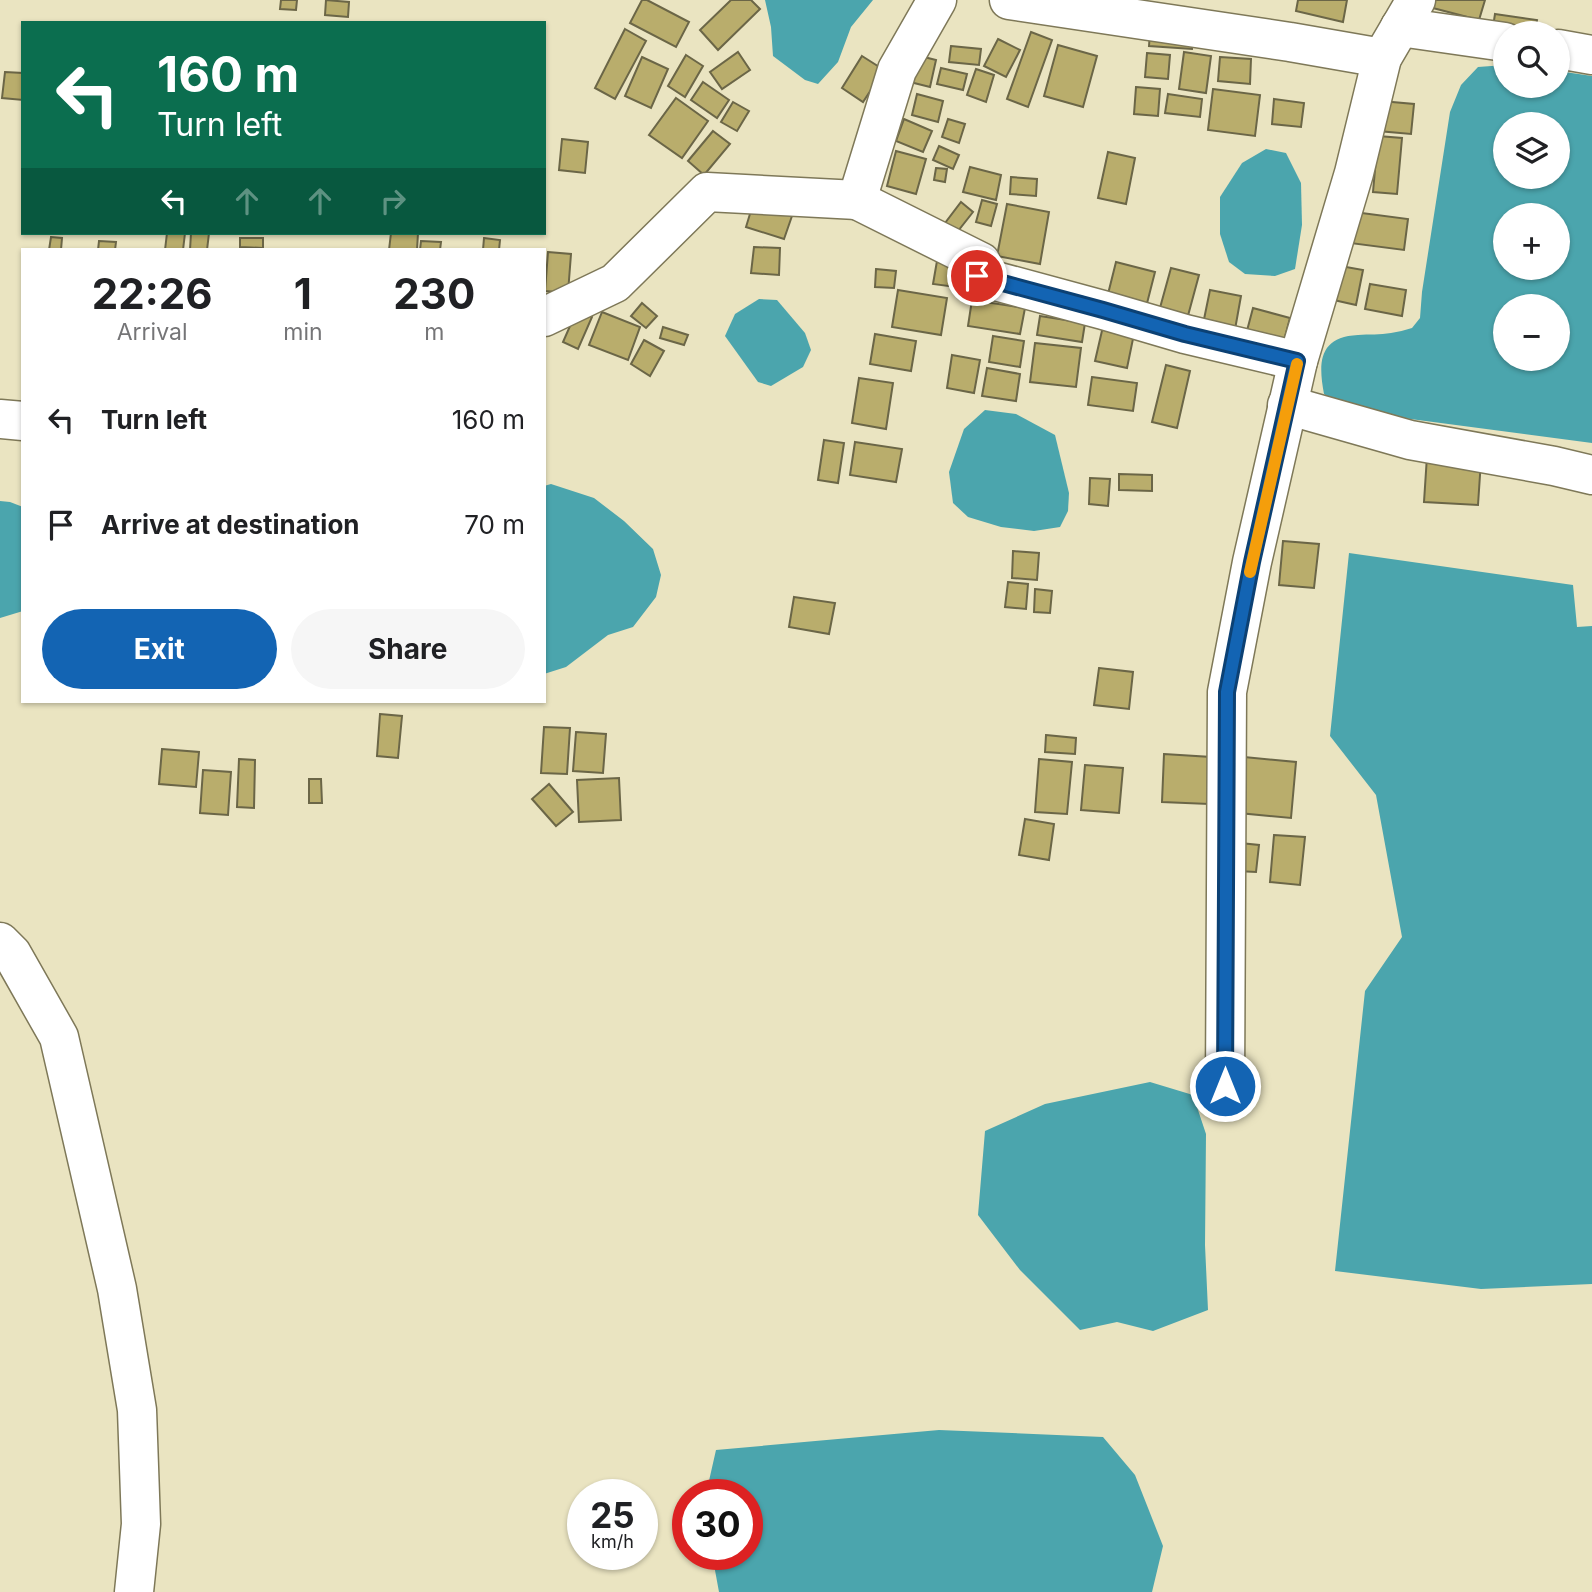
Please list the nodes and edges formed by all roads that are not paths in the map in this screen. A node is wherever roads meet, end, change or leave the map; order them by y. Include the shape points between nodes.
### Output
1 (937, 0) edge
2 (1009, 0) edge
3 (1399, 29) edge
4 (1493, 41) edge
5 (1570, 51) edge
6 (1592, 55) edge
7 (857, 200) junction
8 (546, 316) edge
9 (1297, 361) junction
10 (1287, 405) junction
11 (0, 419) edge
12 (21, 421) edge
13 (1592, 475) edge
14 (0, 942) edge
15 (1225, 1086) dead end
16 (134, 1592) edge

1 - 7 street via 897,70
2 - 3 street via 1290,42
3 - 4 street
3 - 9 street
5 - 6 street
7 - 8 street via 707,192 615,283
7 - 9 street via 981,262 977,276
9 - 10 street
10 - 13 street via 1410,440
10 - 15 street via 1227,692
11 - 12 street
14 - 16 street via 12,954 60,1037 117,1289 137,1410 141,1524

